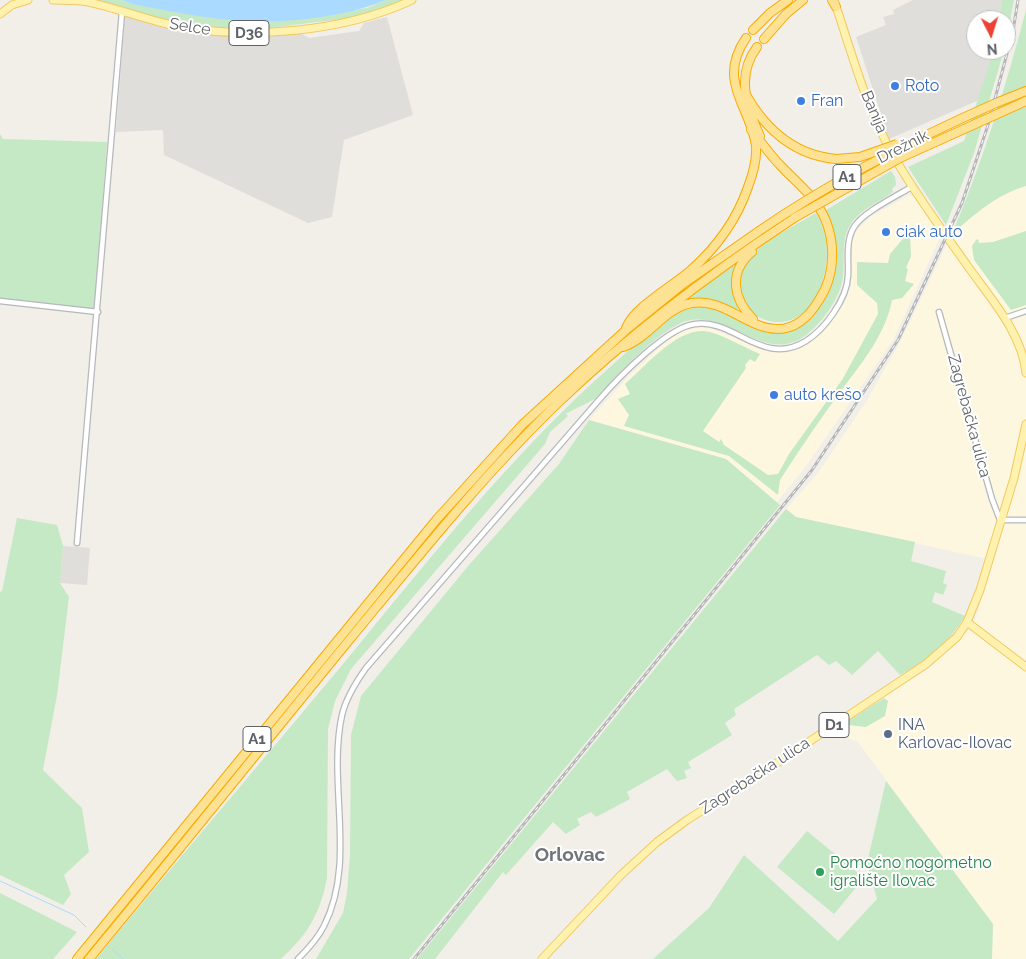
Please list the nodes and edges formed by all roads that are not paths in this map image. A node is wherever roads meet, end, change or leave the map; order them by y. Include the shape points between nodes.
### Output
1 (28, 0) edge
2 (53, 0) edge
3 (412, 0) edge
4 (788, 0) edge
5 (803, 0) edge
6 (835, 2) edge
7 (122, 12) junction
8 (0, 14) edge
9 (753, 30) dead end
10 (746, 38) dead end
11 (764, 40) dead end
12 (757, 47) dead end
13 (1026, 91) edge
14 (745, 93) junction
15 (1026, 101) edge
16 (938, 129) junction
17 (751, 130) junction
18 (765, 147) junction
19 (913, 186) junction
20 (764, 238) junction
21 (0, 301) edge
22 (1026, 311) edge
23 (98, 312) junction
24 (939, 312) dead end
25 (1005, 318) junction
26 (758, 324) junction
27 (626, 330) junction
28 (618, 348) junction
29 (1026, 373) edge
30 (1026, 424) edge
31 (1000, 520) junction
32 (1026, 520) edge
33 (77, 542) dead end
34 (967, 622) junction
35 (1026, 667) edge
36 (77, 959) edge
37 (89, 959) edge
38 (298, 959) edge
39 (542, 959) edge

1 - 8 main road via 12,5
2 - 7 main road, Selce / D36 via 86,1
3 - 7 main road, Selce / D36 via 333,25 254,33 176,26
4 - 9 highway
5 - 11 highway
6 - 19 main road, Banija via 870,105 893,155
7 - 23 street
10 - 17 highway via 738,52 735,78 739,101
12 - 14 highway via 747,64
13 - 16 highway, Drežnik / A1, bridge
14 - 16 highway, bridge via 764,121 784,141 808,154 836,159 875,153 927,130
14 - 18 highway
15 - 20 highway, Drežnik / A1, bridge via 900,158
16 - 27 highway, Drežnik / A1, bridge via 848,176 759,230 683,284
17 - 18 highway
17 - 27 highway via 756,148 753,172 732,222 709,253 632,317
18 - 26 highway via 822,212 830,234 832,257 824,291 805,318 784,328
19 - 25 main road, Banija
19 - 38 street via 856,224 849,240 848,277 842,297 827,320 807,340 790,348 770,349 712,325 696,323 669,335 636,363 610,388 379,652 354,685 342,715 338,884 323,928
20 - 26 highway via 761,245 744,258 735,280 741,305
20 - 28 highway, A1
21 - 23 street
22 - 25 street
23 - 33 street
24 - 31 street, Zagrebačka ulica
25 - 29 main road via 1019,345
26 - 28 highway via 717,305 690,304 673,311 632,343
27 - 36 highway, A1 via 522,425 443,513
28 - 37 highway, A1 via 531,430 453,515
30 - 31 main road, Zagrebačka ulica / D1 via 1014,478
31 - 32 street
31 - 34 main road, Zagrebačka ulica / D1 via 980,590
34 - 35 main road
34 - 39 main road, Zagrebačka ulica / D1 via 950,644 926,664 657,842 621,875

